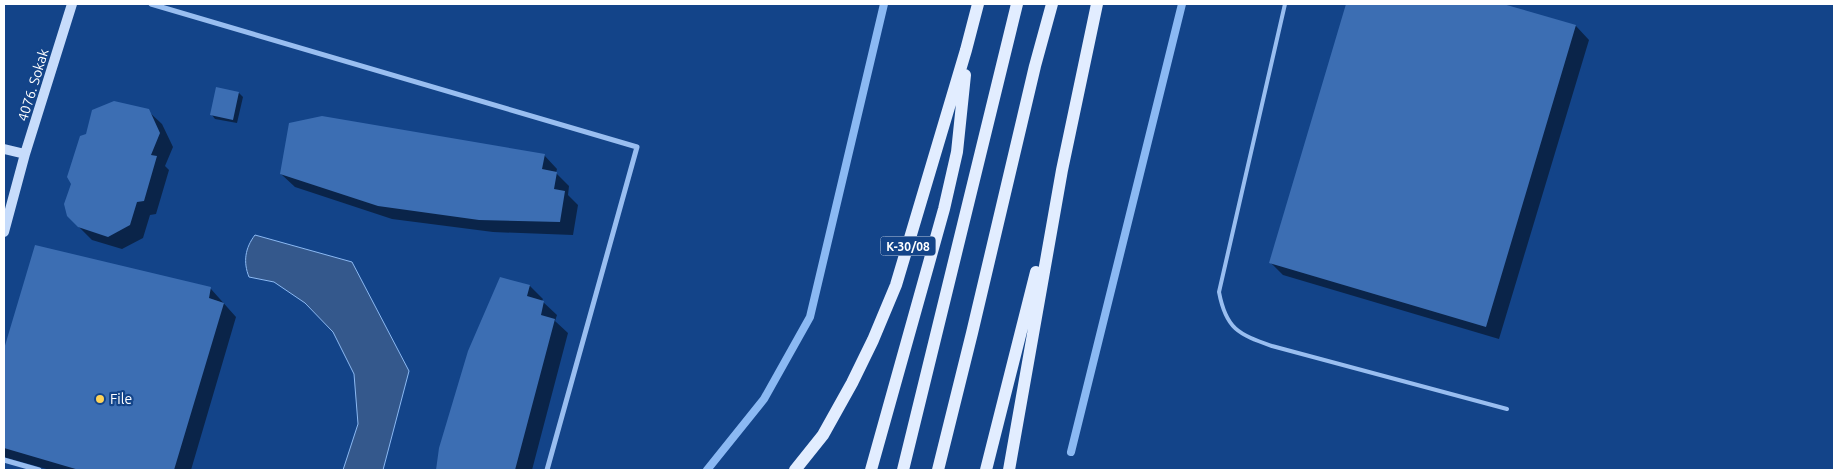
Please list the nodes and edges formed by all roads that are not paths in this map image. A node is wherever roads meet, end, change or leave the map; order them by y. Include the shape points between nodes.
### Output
1 (72, 4) edge
2 (151, 4) edge
3 (978, 4) edge
4 (1017, 4) edge
5 (1052, 4) edge
6 (1097, 4) edge
7 (1285, 4) edge
8 (966, 50) junction
9 (4, 149) edge
10 (26, 154) junction
11 (1062, 170) junction
12 (4, 232) edge
13 (1507, 409) dead end
14 (4, 460) edge
15 (39, 470) edge
16 (548, 470) edge
17 (796, 470) edge
18 (871, 470) edge
19 (903, 470) edge
20 (938, 470) edge
21 (986, 470) edge
22 (1009, 470) edge

1 - 10 main road, 4076. Sokak
2 - 16 street via 637,147
3 - 8 main road, K-30/08
4 - 19 main road
5 - 20 main road
6 - 11 main road
7 - 13 lane via 1219,292 1230,324 1247,337 1272,346
8 - 17 main road, K-30/08 via 896,286 852,383 823,435
8 - 18 main road via 957,152 944,210
9 - 10 main road
10 - 12 main road, 4076. Sokak
11 - 21 main road
11 - 22 main road
14 - 15 street

